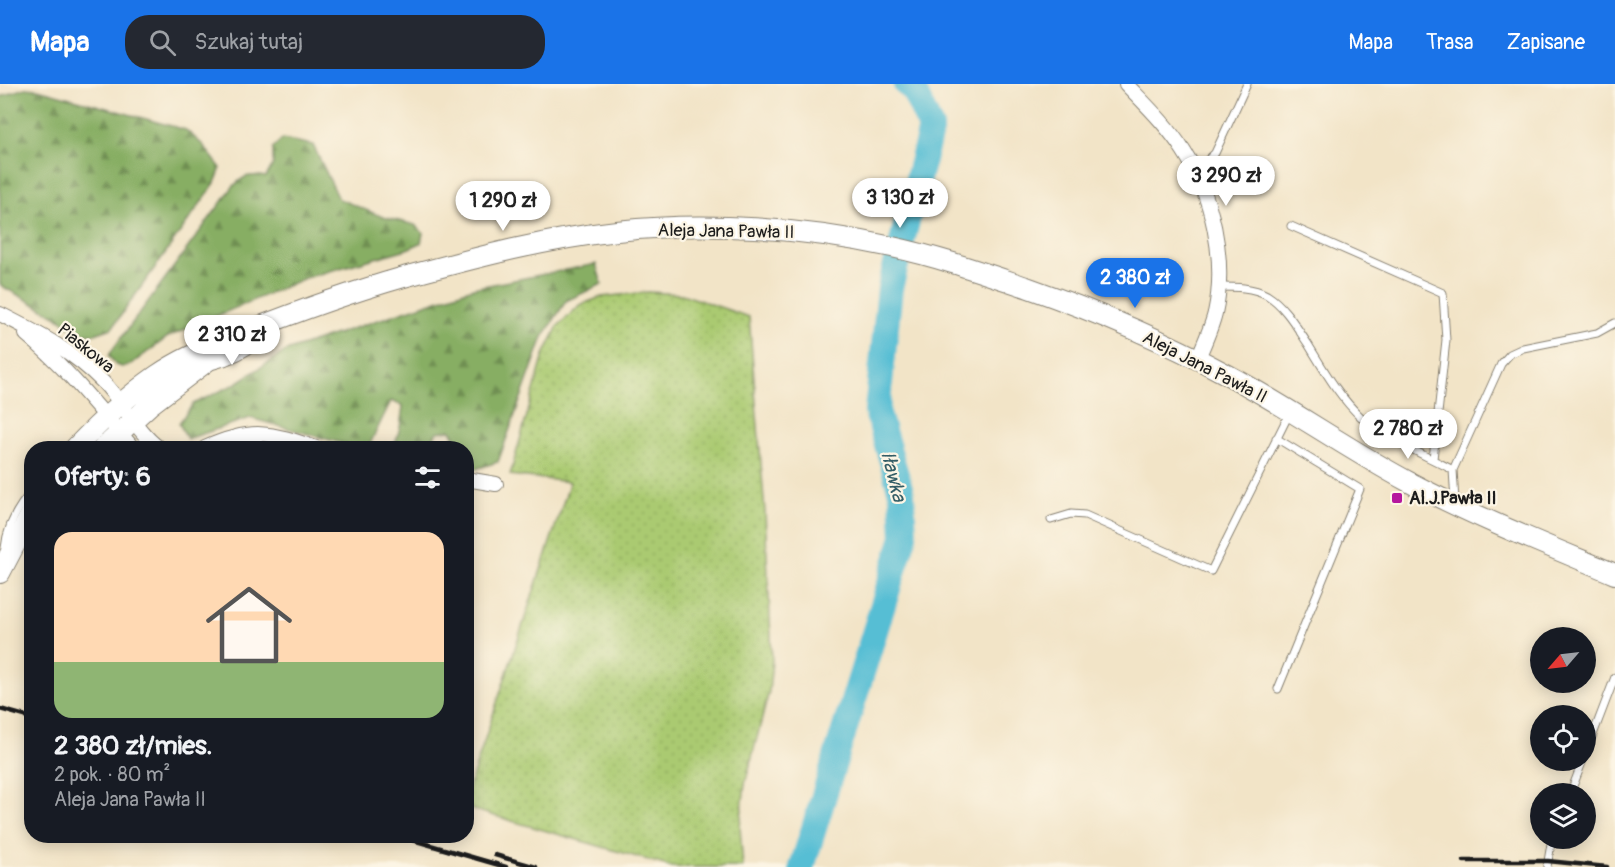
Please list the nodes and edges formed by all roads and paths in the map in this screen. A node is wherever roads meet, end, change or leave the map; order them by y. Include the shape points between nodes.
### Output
1 (1126, 84) edge
2 (1247, 84) edge
3 (1196, 171) junction
4 (1291, 226) dead end
5 (1218, 287) junction
6 (289, 314) junction
7 (3, 316) edge
8 (1615, 323) edge
9 (245, 333) junction
10 (1197, 360) junction
11 (197, 369) junction
12 (121, 403) junction
13 (1290, 412) junction
14 (106, 416) junction
15 (127, 426) junction
16 (1276, 438) junction
17 (82, 441) edge
18 (111, 441) edge
19 (131, 441) edge
20 (149, 441) edge
21 (227, 441) edge
22 (296, 441) edge
23 (1434, 459) junction
24 (1453, 470) junction
25 (474, 480) edge
26 (496, 484) dead end
27 (24, 504) edge
28 (1455, 506) junction
29 (1051, 520) dead end
30 (24, 527) edge
31 (24, 549) edge
32 (2, 567) edge
33 (1615, 574) edge
34 (0, 585) edge
35 (1615, 677) edge
36 (1278, 689) dead end
37 (1596, 727) edge
38 (1550, 849) edge
39 (1546, 867) edge

1 - 3 street via 1164,124
2 - 3 lane via 1215,153
3 - 5 street via 1214,224
4 - 23 lane via 1443,293 1446,340
5 - 10 street via 1210,331
5 - 23 lane via 1252,290 1268,296 1282,308 1337,390 1363,418
6 - 9 main road, Aleja Jana Pawła II
6 - 10 main road, Aleja Jana Pawła II via 393,280 500,252 620,231 780,230 892,247 969,267 1124,325
6 - 11 lane via 260,344 225,362
7 - 12 street, Piaskowa via 57,343 103,382
7 - 14 street, Piaskowa via 50,354
8 - 24 lane via 1597,333 1510,354 1501,364
9 - 11 main road, Aleja Jana Pawła II
9 - 12 main road, Aleja Jana Pawła II via 188,356
10 - 13 main road, Aleja Jana Pawła II
11 - 15 main road, Aleja Jana Pawła II
12 - 14 main road, Aleja Jana Pawła II
12 - 15 street, Piaskowa
13 - 16 lane
13 - 28 main road, Aleja Jana Pawła II
14 - 15 street, Piaskowa
14 - 17 main road, Aleja Jana Pawła II
15 - 18 main road, Aleja Jana Pawła II
15 - 19 street
15 - 20 street
16 - 29 lane via 1211,571 1085,515 1071,514
16 - 36 lane via 1360,489
21 - 22 street via 252,433
23 - 24 lane
24 - 28 lane
25 - 26 street
27 - 32 lane via 6,535
28 - 33 main road, Aleja Jana Pawła II
30 - 32 main road
31 - 34 main road
35 - 37 lane
38 - 39 lane

